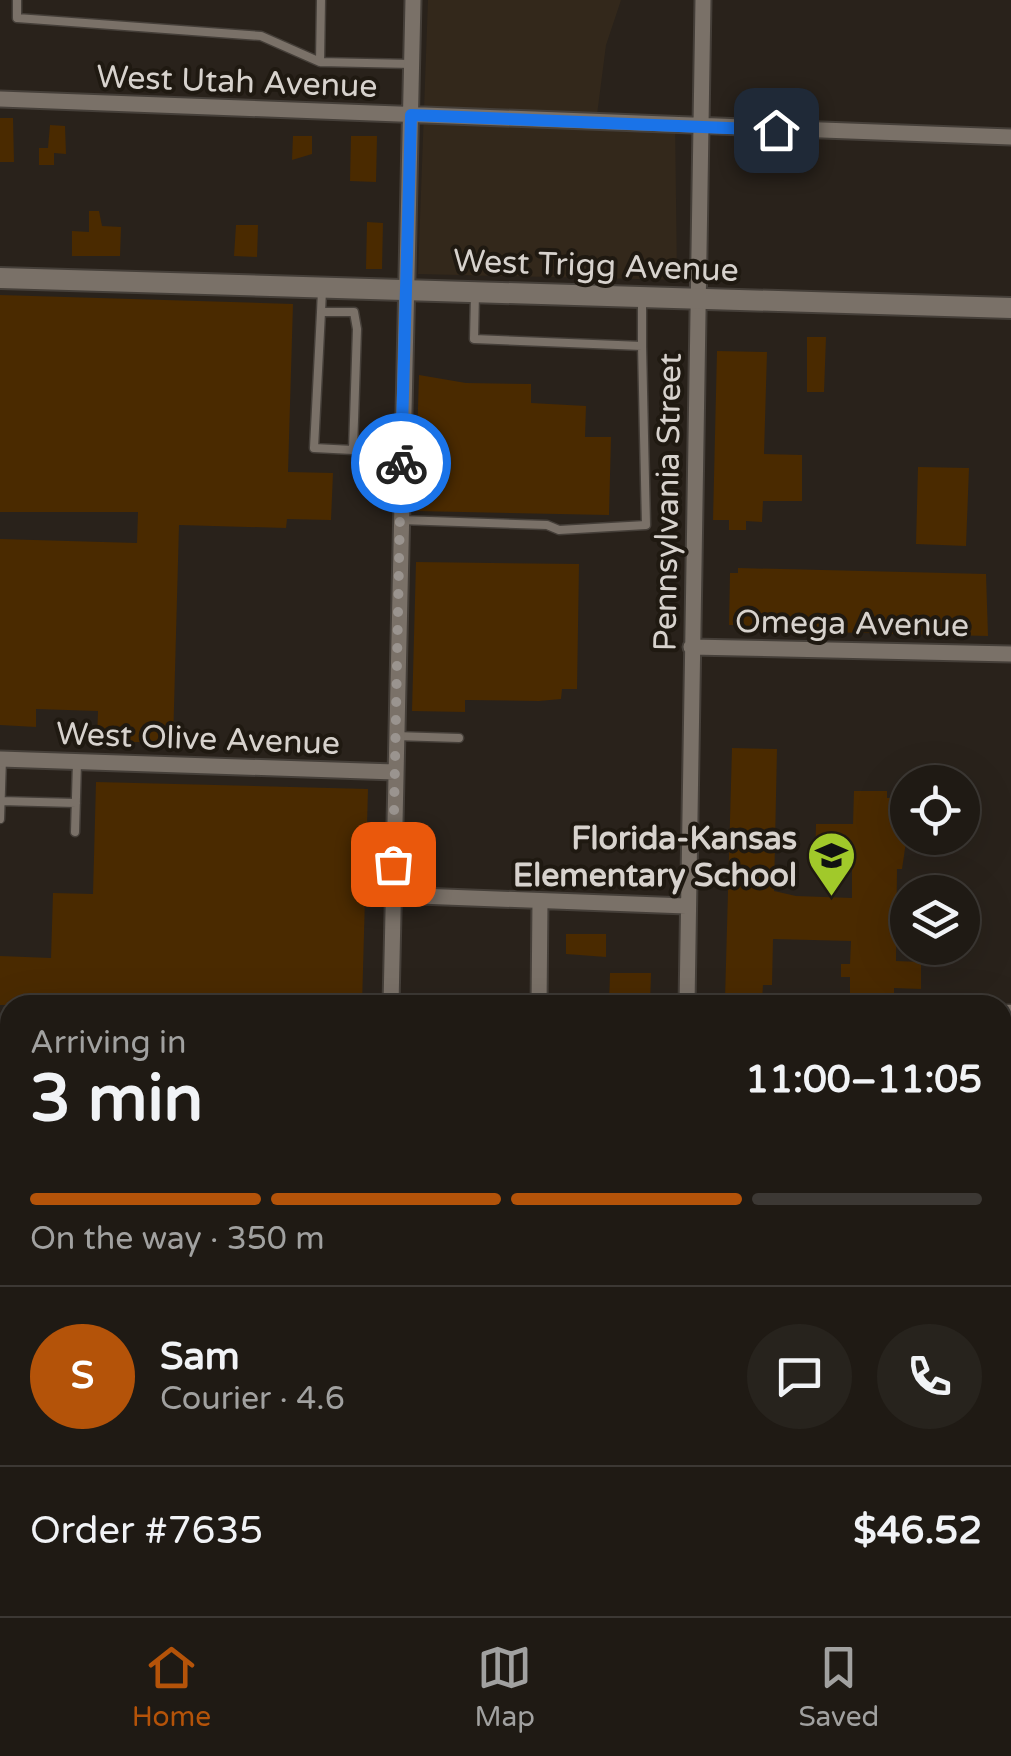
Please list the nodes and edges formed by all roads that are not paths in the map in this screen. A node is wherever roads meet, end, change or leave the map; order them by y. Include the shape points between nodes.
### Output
1 (17, 0) edge
2 (321, 0) edge
3 (413, 0) edge
4 (703, 0) edge
5 (320, 62) junction
6 (412, 64) junction
7 (0, 99) edge
8 (411, 115) junction
9 (698, 128) junction
10 (1011, 137) edge
11 (0, 278) edge
12 (322, 287) junction
13 (404, 290) junction
14 (474, 291) junction
15 (642, 296) junction
16 (699, 297) junction
17 (1011, 308) edge
18 (320, 312) junction
19 (642, 346) junction
20 (401, 448) junction
21 (354, 450) junction
22 (400, 520) junction
23 (692, 647) junction
24 (1011, 654) edge
25 (395, 736) junction
26 (459, 738) dead end
27 (1, 759) edge
28 (77, 762) junction
29 (394, 772) junction
30 (0, 801) edge
31 (76, 803) junction
32 (0, 819) edge
33 (75, 832) dead end
34 (393, 894) junction
35 (540, 902) junction
36 (686, 906) junction
37 (391, 995) edge
38 (539, 995) edge
39 (687, 995) edge
40 (0, 1195) edge
41 (0, 1304) edge
42 (0, 1364) edge

1 - 5 lane via 17,18 260,36
2 - 5 lane
3 - 6 street
4 - 9 street, Pennsylvania Street
5 - 6 lane
6 - 8 street
7 - 8 street, West Utah Avenue
8 - 9 street, West Utah Avenue
8 - 13 street
9 - 10 street, West Utah Avenue
9 - 16 street, Pennsylvania Street
11 - 12 street, West Trigg Avenue
12 - 13 street, West Trigg Avenue
12 - 18 lane
13 - 14 street, West Trigg Avenue
13 - 20 street
14 - 15 street, West Trigg Avenue
14 - 19 lane via 474,338
15 - 16 street, West Trigg Avenue
15 - 19 lane
16 - 17 street, West Trigg Avenue
16 - 23 street, Pennsylvania Street
18 - 21 lane via 354,312
18 - 21 lane via 314,448
19 - 22 lane via 646,525 559,530
20 - 21 lane
20 - 22 street
22 - 25 street
23 - 24 street, Omega Avenue
23 - 36 street, Pennsylvania Street
25 - 26 lane
25 - 29 street
27 - 28 street, West Olive Avenue
27 - 30 lane
28 - 29 street, West Olive Avenue
28 - 31 lane
29 - 34 street
30 - 31 lane
30 - 32 lane
31 - 33 lane
34 - 35 street
34 - 37 street
35 - 36 street
35 - 38 street
36 - 39 street, Pennsylvania Street
40 - 41 lane
41 - 42 lane

